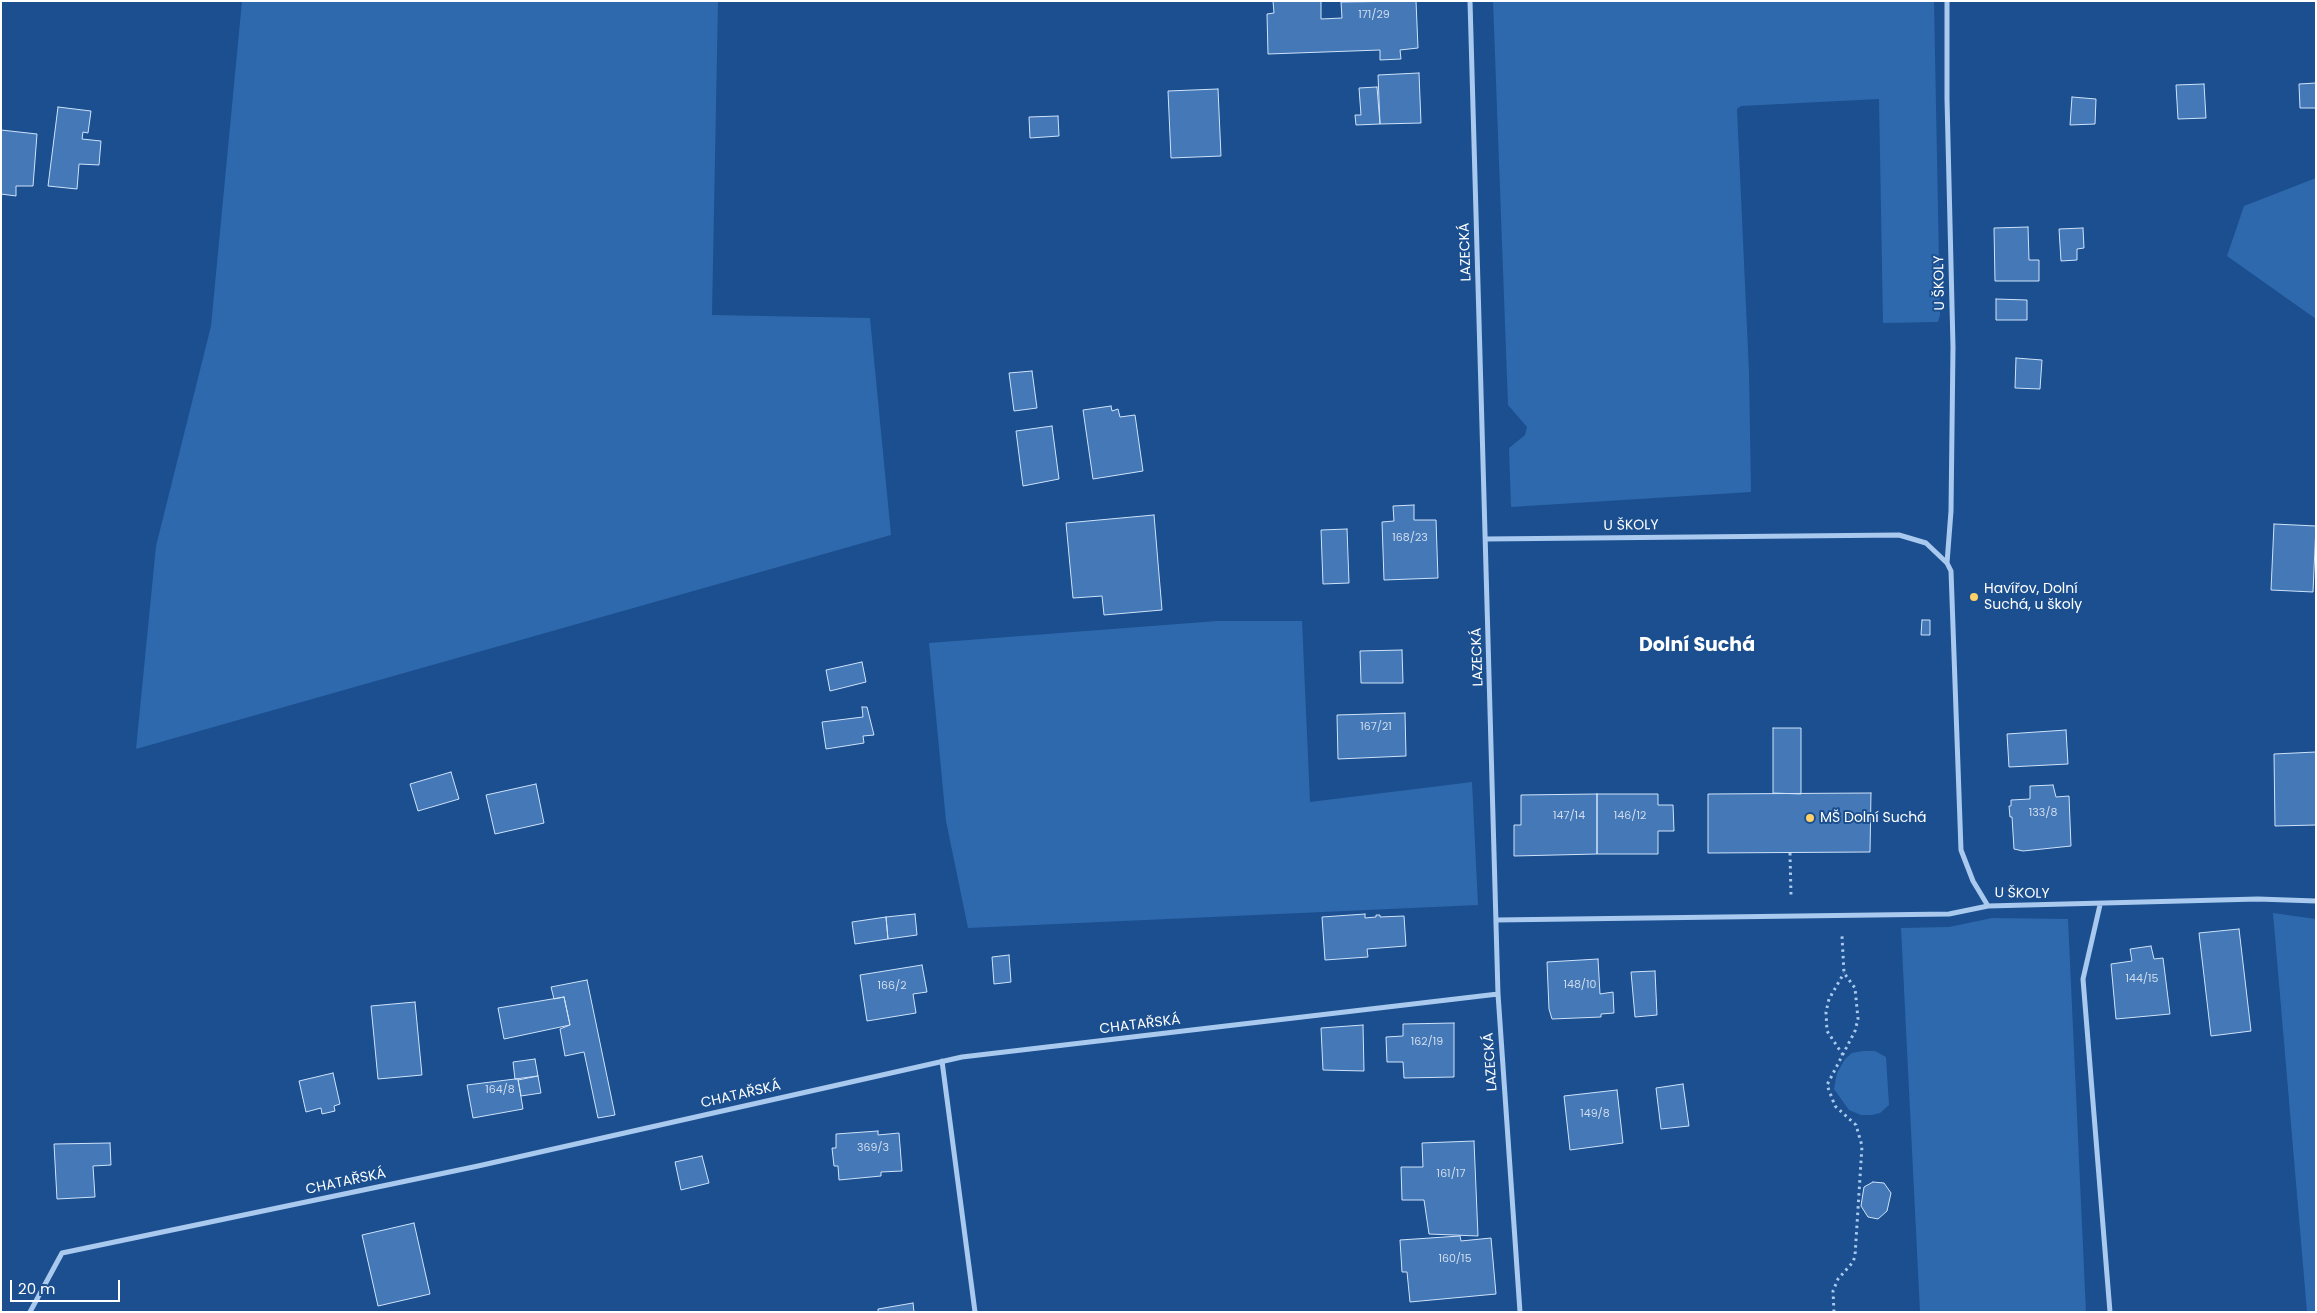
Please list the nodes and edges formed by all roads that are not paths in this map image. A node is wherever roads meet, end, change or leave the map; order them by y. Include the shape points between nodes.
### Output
1 (1470, 1) edge
2 (1947, 1) edge
3 (1486, 539) junction
4 (1947, 563) junction
5 (2316, 901) edge
6 (2100, 904) junction
7 (1988, 906) junction
8 (1496, 920) junction
9 (1498, 994) junction
10 (942, 1062) junction
11 (30, 1312) edge
12 (975, 1312) edge
13 (1520, 1312) edge
14 (2110, 1312) edge

1 - 3 street, LAZECKÁ
2 - 4 street, U ŠKOLY via 1953,347 1951,512
3 - 4 street, U ŠKOLY via 1899,535 1926,543
3 - 8 street, LAZECKÁ
4 - 7 street, U ŠKOLY via 1951,571 1961,850 1973,881
5 - 6 street, U ŠKOLY
6 - 7 street, U ŠKOLY
6 - 14 street via 2083,979
7 - 8 street via 1949,914
8 - 9 street, LAZECKÁ
9 - 10 street, CHATAŘSKÁ
9 - 13 street, LAZECKÁ
10 - 11 street, CHATAŘSKÁ via 478,1166 62,1254
10 - 12 street

